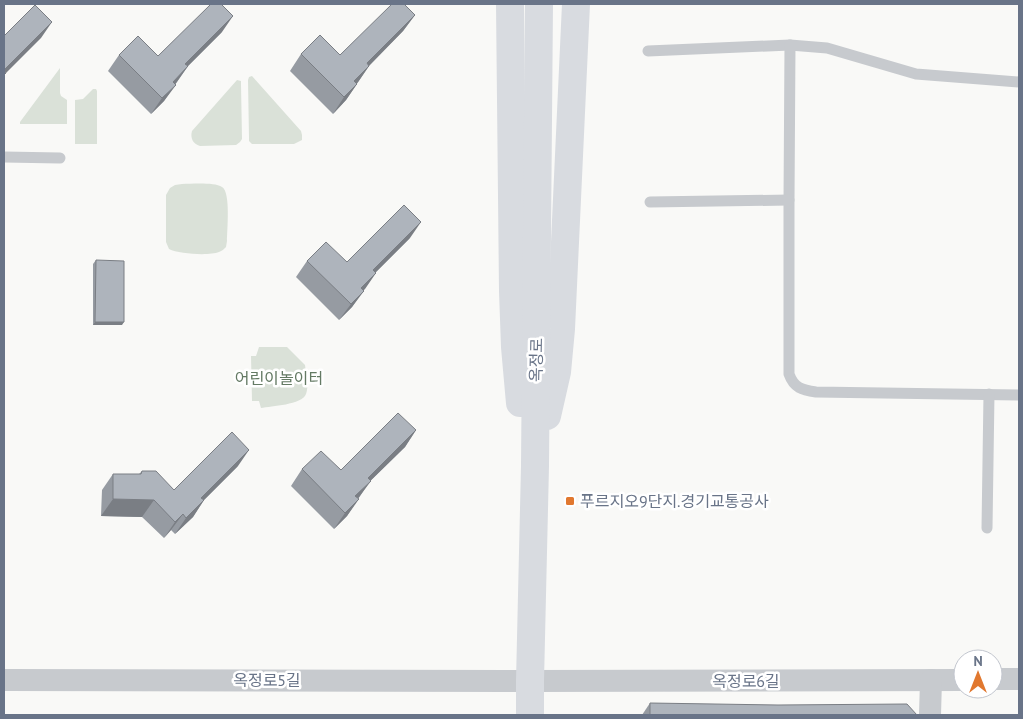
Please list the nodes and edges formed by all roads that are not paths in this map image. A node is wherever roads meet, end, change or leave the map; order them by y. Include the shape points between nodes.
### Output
1 (510, 4) edge
2 (539, 4) edge
3 (576, 4) edge
4 (790, 44) junction
5 (648, 51) dead end
6 (1019, 82) edge
7 (4, 157) edge
8 (60, 158) dead end
9 (789, 200) junction
10 (650, 202) dead end
11 (990, 394) junction
12 (1019, 395) edge
13 (535, 466) junction
14 (987, 528) dead end
15 (1003, 679) edge
16 (1019, 679) edge
17 (4, 680) edge
18 (930, 680) junction
19 (953, 680) edge
20 (530, 681) junction
21 (530, 715) edge
22 (930, 715) edge

1 - 13 main road via 515,347 519,400
2 - 13 main road, 옥정로
3 - 13 main road via 557,372
4 - 5 lane
4 - 6 lane via 827,48 916,74
4 - 9 lane
7 - 8 lane
9 - 10 lane
9 - 11 lane via 789,374 792,382 816,392
11 - 12 lane
11 - 14 lane
13 - 20 main road, 옥정로
15 - 16 street
17 - 20 street, 옥정로5길
18 - 19 street, 옥정로6길
18 - 20 street, 옥정로6길
18 - 22 street
20 - 21 main road, 옥정로

